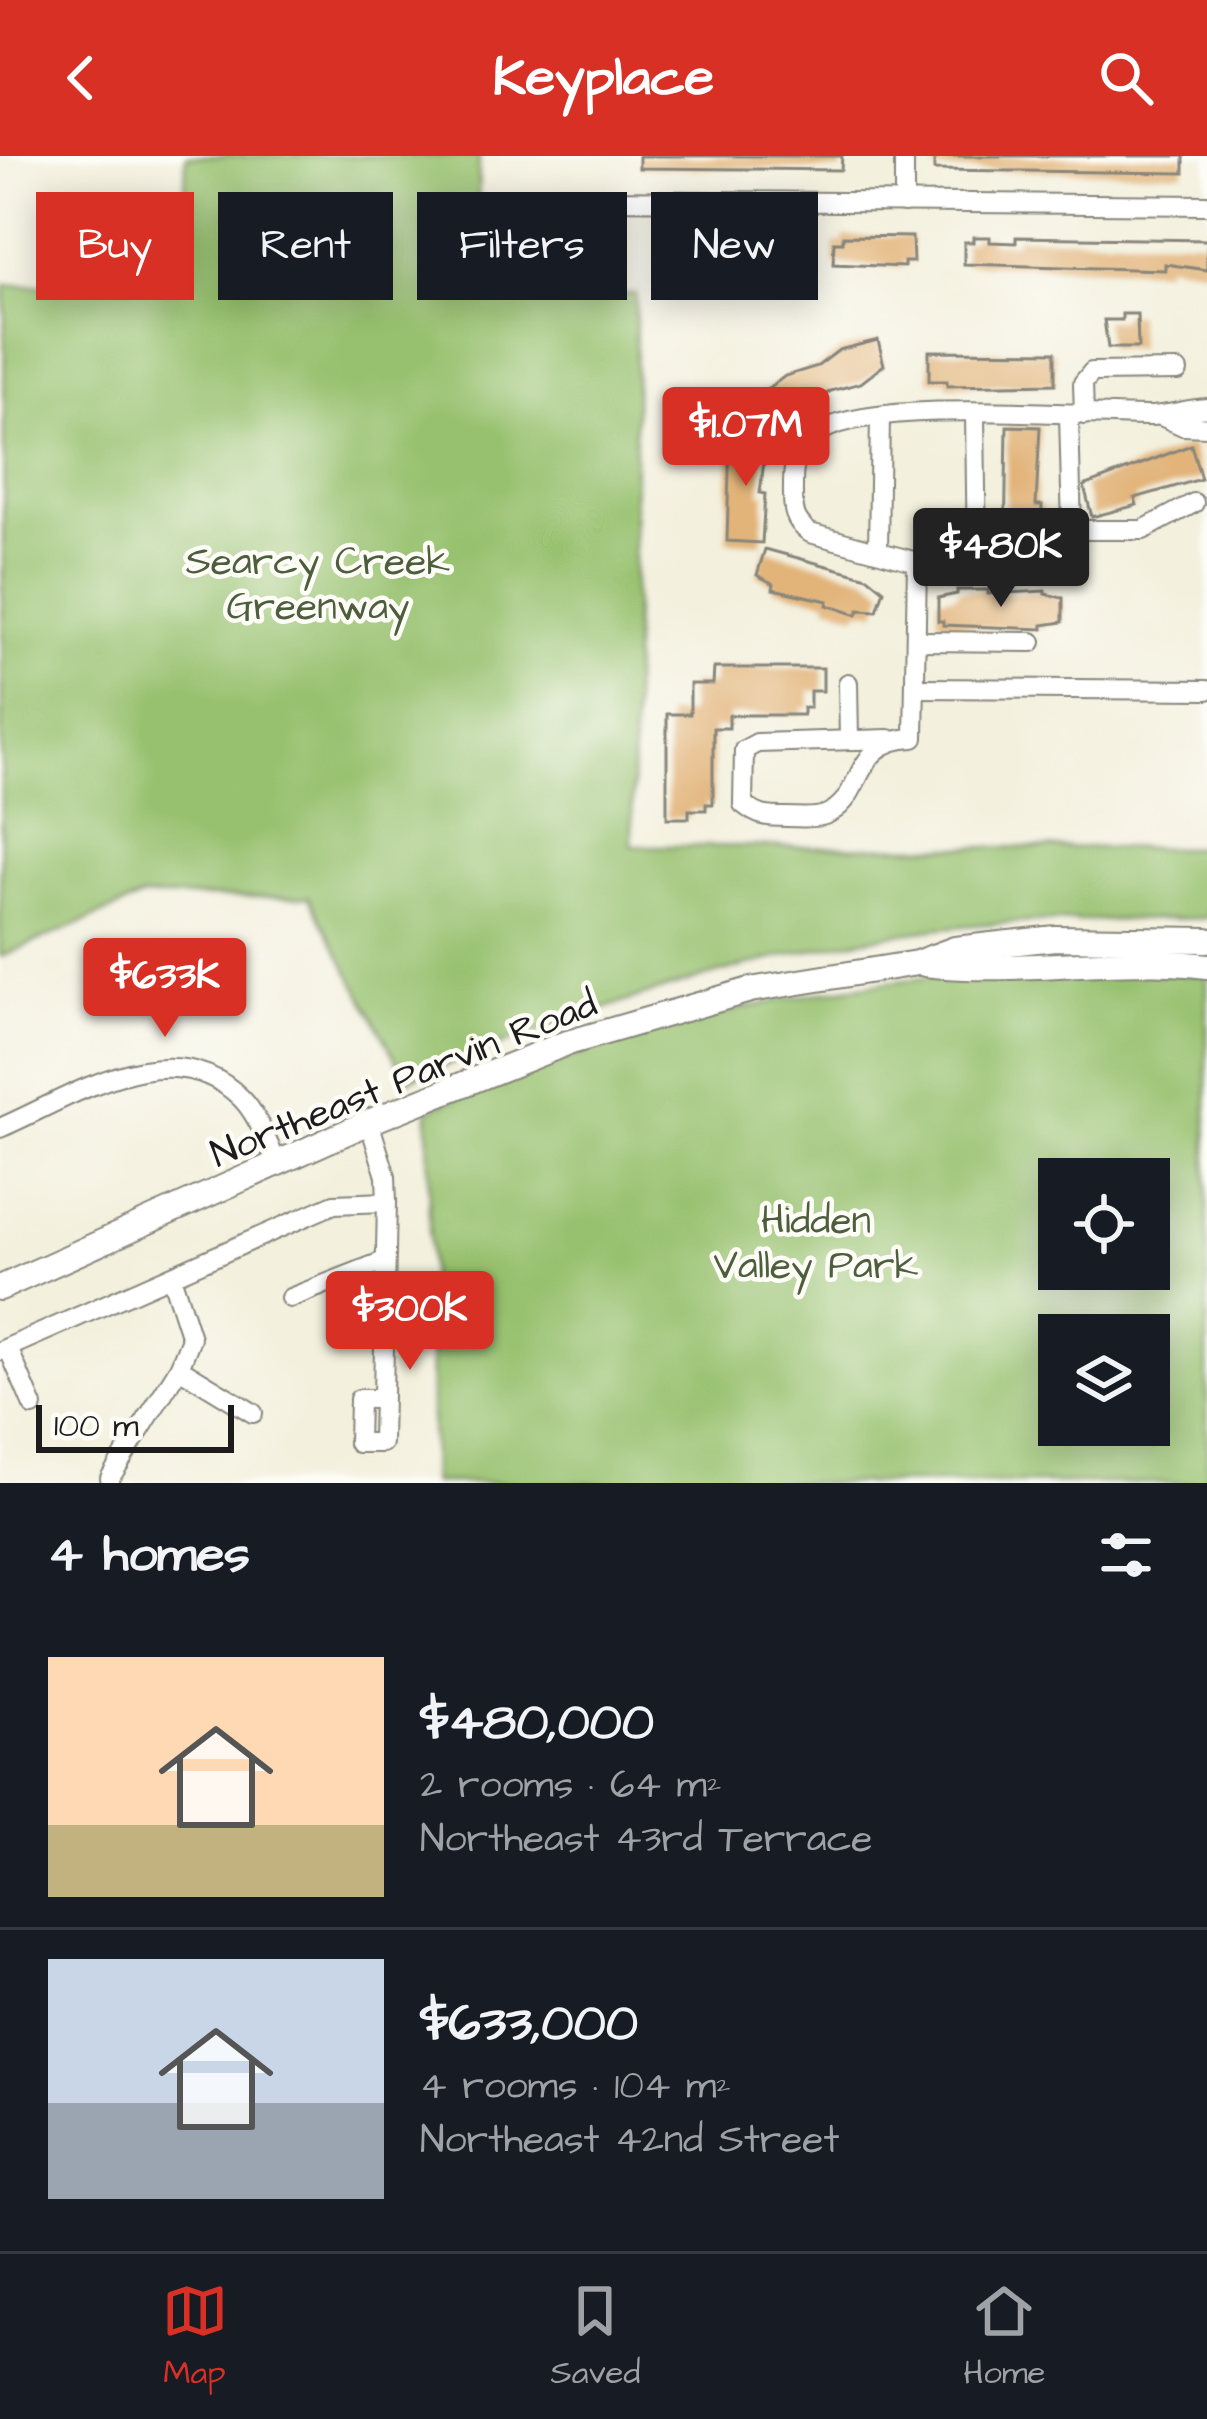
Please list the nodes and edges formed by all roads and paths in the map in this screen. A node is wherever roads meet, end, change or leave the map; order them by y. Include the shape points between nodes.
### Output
1 (904, 156) edge
2 (627, 200) edge
3 (904, 203) junction
4 (1207, 205) edge
5 (1178, 371) dead end
6 (1207, 408) edge
7 (975, 414) junction
8 (1076, 415) junction
9 (880, 416) junction
10 (1161, 416) junction
11 (1207, 427) edge
12 (1194, 503) dead end
13 (1072, 530) junction
14 (878, 551) junction
15 (917, 562) junction
16 (977, 563) junction
17 (916, 641) junction
18 (1032, 642) dead end
19 (848, 682) dead end
20 (914, 688) junction
21 (1207, 690) edge
22 (889, 739) junction
23 (849, 740) junction
24 (1207, 940) edge
25 (917, 963) junction
26 (1207, 965) edge
27 (369, 1122) junction
28 (0, 1128) edge
29 (277, 1163) junction
30 (387, 1202) junction
31 (385, 1262) junction
32 (171, 1276) junction
33 (0, 1288) edge
34 (290, 1298) dead end
35 (4, 1350) edge
36 (179, 1368) junction
37 (383, 1399) dead end
38 (32, 1406) dead end
39 (254, 1413) dead end
40 (110, 1478) dead end

1 - 3 street
2 - 3 street
3 - 4 street
5 - 8 street via 1092,372
6 - 10 street
7 - 8 street
7 - 9 street
7 - 16 street
8 - 10 street
8 - 13 street
9 - 14 street
9 - 14 street via 822,430 793,461 798,524
10 - 11 street
12 - 13 street via 1143,530
13 - 16 street via 1059,563
14 - 15 street
15 - 16 street
15 - 17 street
17 - 18 street
17 - 20 street
19 - 23 street
20 - 21 street
20 - 22 street via 914,738
22 - 23 street
22 - 23 street via 836,809 820,817 759,817 743,804 744,750
24 - 25 main road, Northeast Parvin Road via 1055,938 955,949
25 - 26 main road, Northeast Parvin Road
25 - 27 main road, Northeast Parvin Road via 750,990 565,1044
27 - 29 main road, Northeast Parvin Road
27 - 30 street
28 - 29 street via 131,1070 174,1067 240,1096
29 - 33 main road, Northeast Parvin Road
30 - 31 street
30 - 32 street via 334,1204
31 - 34 street
31 - 37 street
32 - 35 street
32 - 36 street via 191,1338
35 - 38 street
36 - 39 street
36 - 40 street

